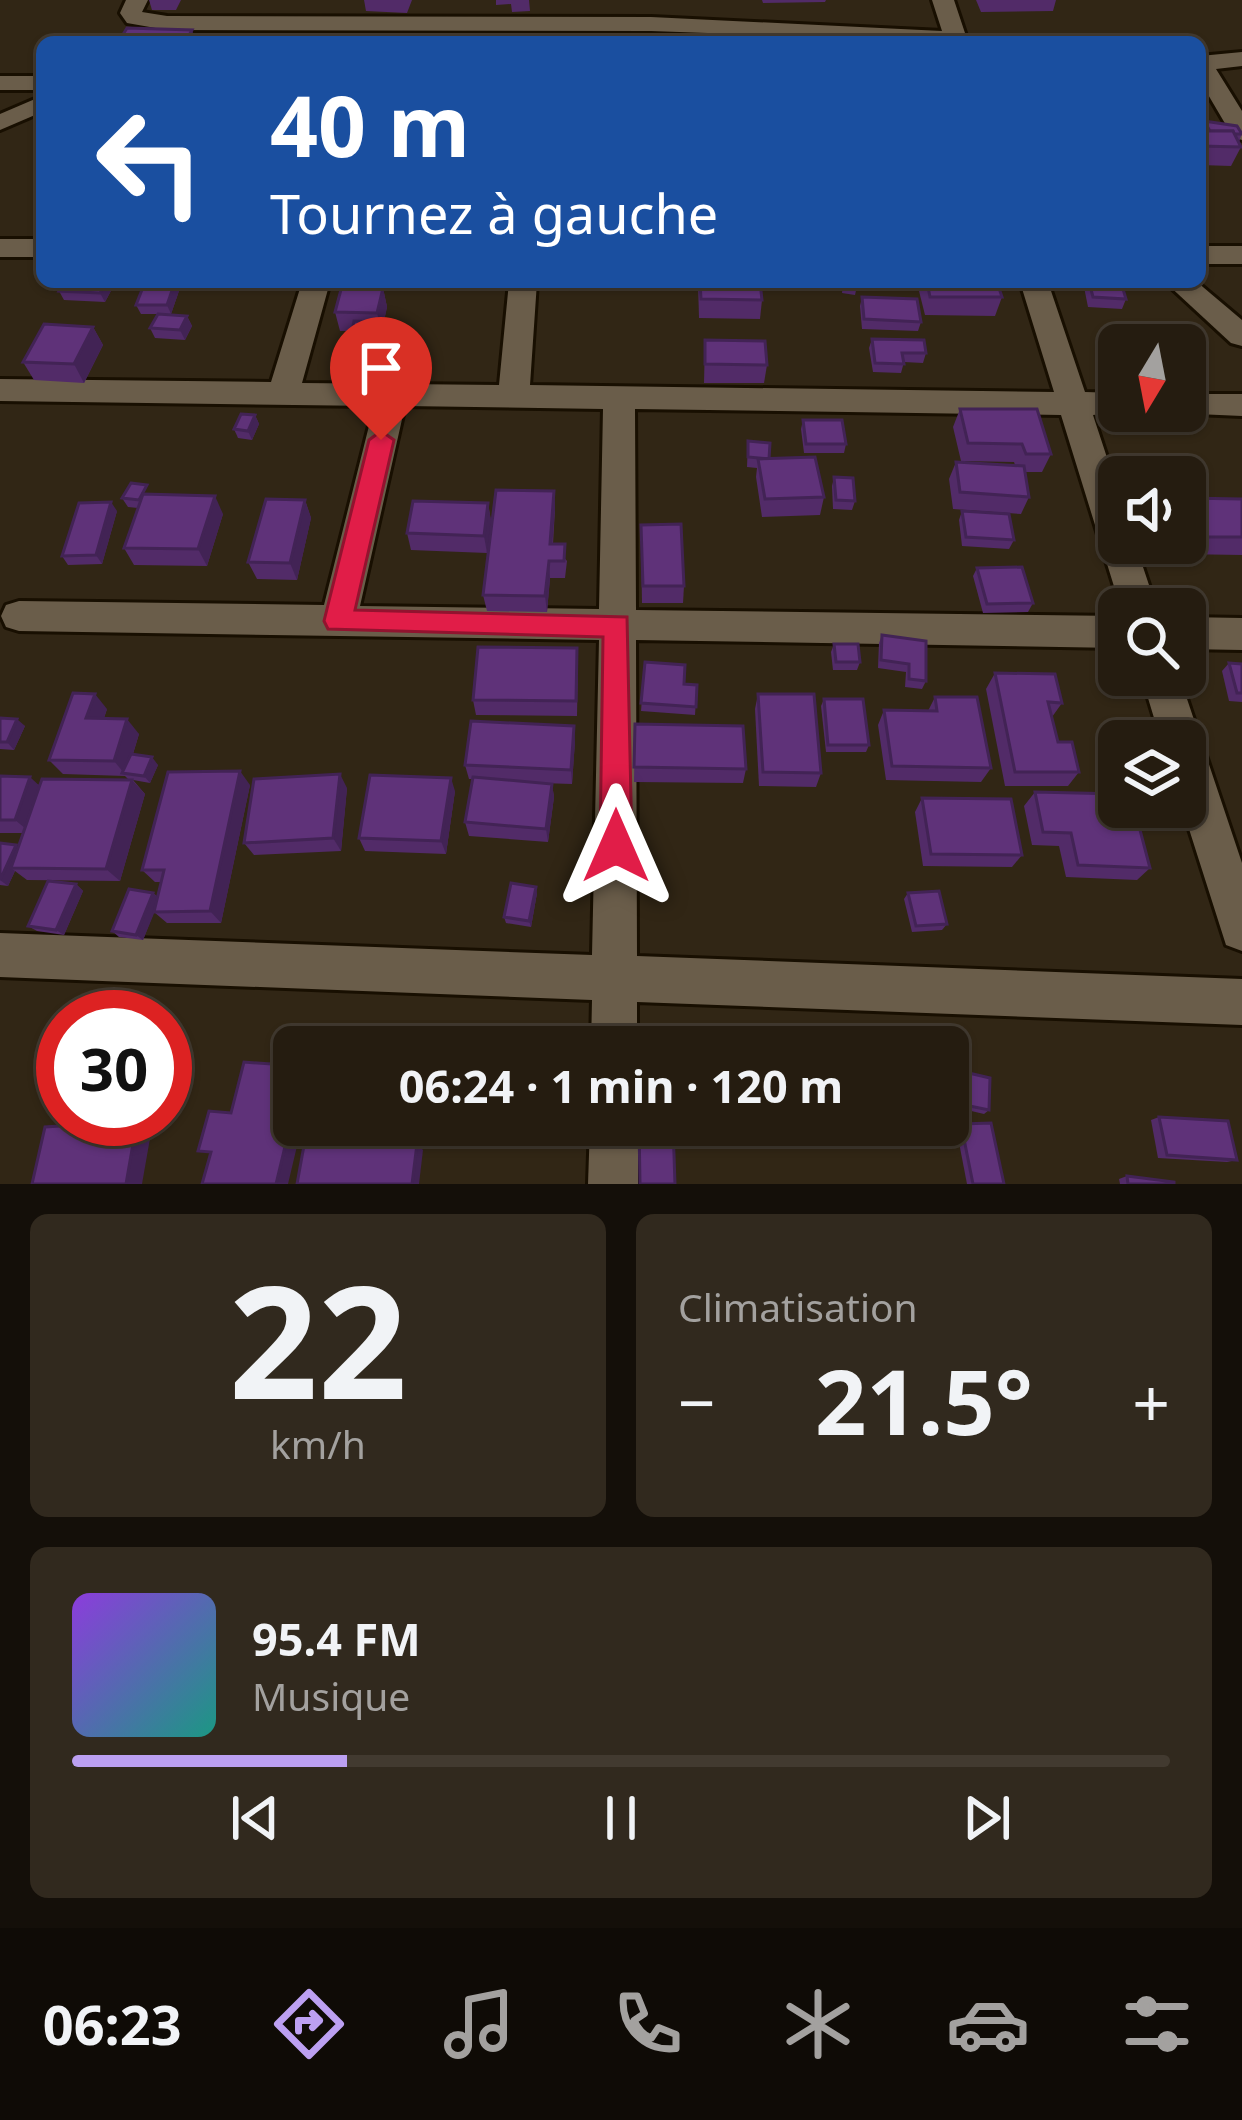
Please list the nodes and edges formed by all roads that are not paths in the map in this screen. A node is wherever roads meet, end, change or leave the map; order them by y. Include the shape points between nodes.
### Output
1 (137, 0) edge
2 (668, 0) edge
3 (943, 0) edge
4 (317, 11) edge
5 (651, 24) junction
6 (164, 32) edge
7 (638, 36) edge
8 (880, 36) edge
9 (955, 36) edge
10 (1242, 59) edge
11 (1206, 62) edge
12 (1206, 73) edge
13 (0, 83) edge
14 (36, 83) edge
15 (36, 106) edge
16 (0, 123) edge
17 (1242, 132) edge
18 (0, 248) edge
19 (36, 248) edge
20 (1206, 255) edge
21 (1242, 255) edge
22 (314, 288) edge
23 (522, 288) edge
24 (1036, 288) edge
25 (1186, 288) edge
26 (1242, 336) edge
27 (0, 390) edge
28 (283, 394) junction
29 (392, 395) junction
30 (513, 397) junction
31 (619, 398) junction
32 (1073, 403) junction
33 (1098, 404) edge
34 (1206, 405) edge
35 (1242, 405) edge
36 (1132, 588) edge
37 (20, 616) dead end
38 (338, 621) junction
39 (617, 625) junction
40 (1098, 632) edge
41 (1206, 633) edge
42 (1242, 634) edge
43 (1206, 817) edge
44 (1242, 929) edge
45 (0, 955) edge
46 (615, 979) junction
47 (1242, 1002) edge
48 (614, 1026) edge
49 (614, 1146) edge
50 (614, 1184) edge

1 - 6 street via 135,18
2 - 5 street
3 - 9 street
4 - 5 street
4 - 6 street
5 - 7 street
5 - 8 street
10 - 11 street
12 - 17 street
13 - 14 street
15 - 16 street
18 - 19 street
20 - 21 street
22 - 28 street
23 - 30 street
24 - 32 street
25 - 26 street
27 - 28 street
28 - 29 street
29 - 30 street
29 - 38 street
30 - 31 street
31 - 32 street
31 - 39 street
32 - 33 street
32 - 36 street
34 - 35 street
37 - 38 street
38 - 39 street
39 - 40 street
39 - 46 street
41 - 42 street
43 - 44 street
45 - 46 street
46 - 47 street
46 - 48 street
49 - 50 street

